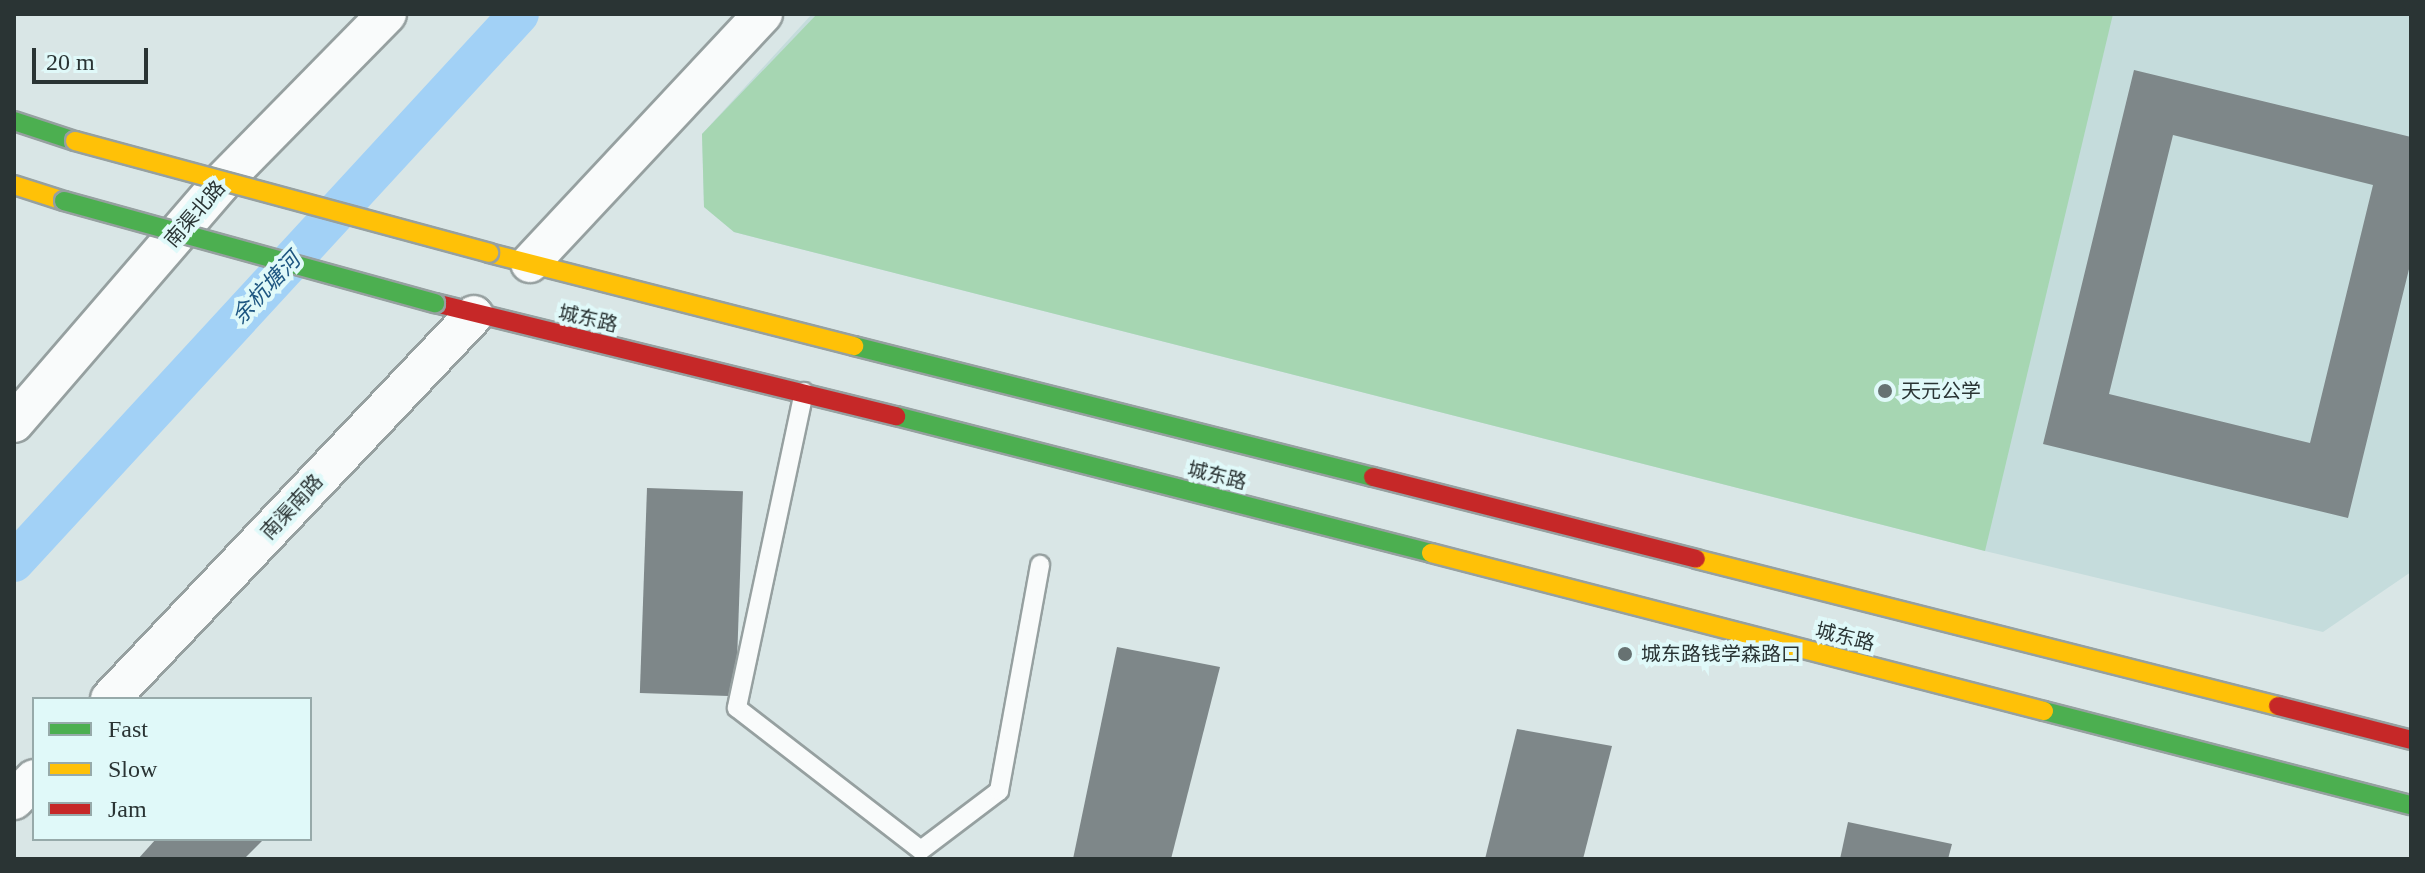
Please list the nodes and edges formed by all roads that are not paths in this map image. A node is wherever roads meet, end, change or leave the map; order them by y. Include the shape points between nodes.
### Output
1 (387, 14) edge
2 (763, 14) edge
3 (14, 121) edge
4 (14, 185) edge
5 (530, 263) junction
6 (474, 315) junction
7 (804, 392) junction
8 (14, 423) edge
9 (1040, 565) dead end
10 (112, 697) edge
11 (2411, 740) edge
12 (32, 781) edge
13 (14, 800) edge
14 (2411, 805) edge

1 - 8 street, 南渠北路 via 220,184
2 - 5 street
3 - 5 street, 城东路, bridge
4 - 6 street, 城东路, bridge
5 - 11 street, 城东路
6 - 7 street, 城东路
6 - 10 street, 南渠南路
7 - 9 lane via 737,708 921,850 999,791
7 - 14 street, 城东路
12 - 13 street

